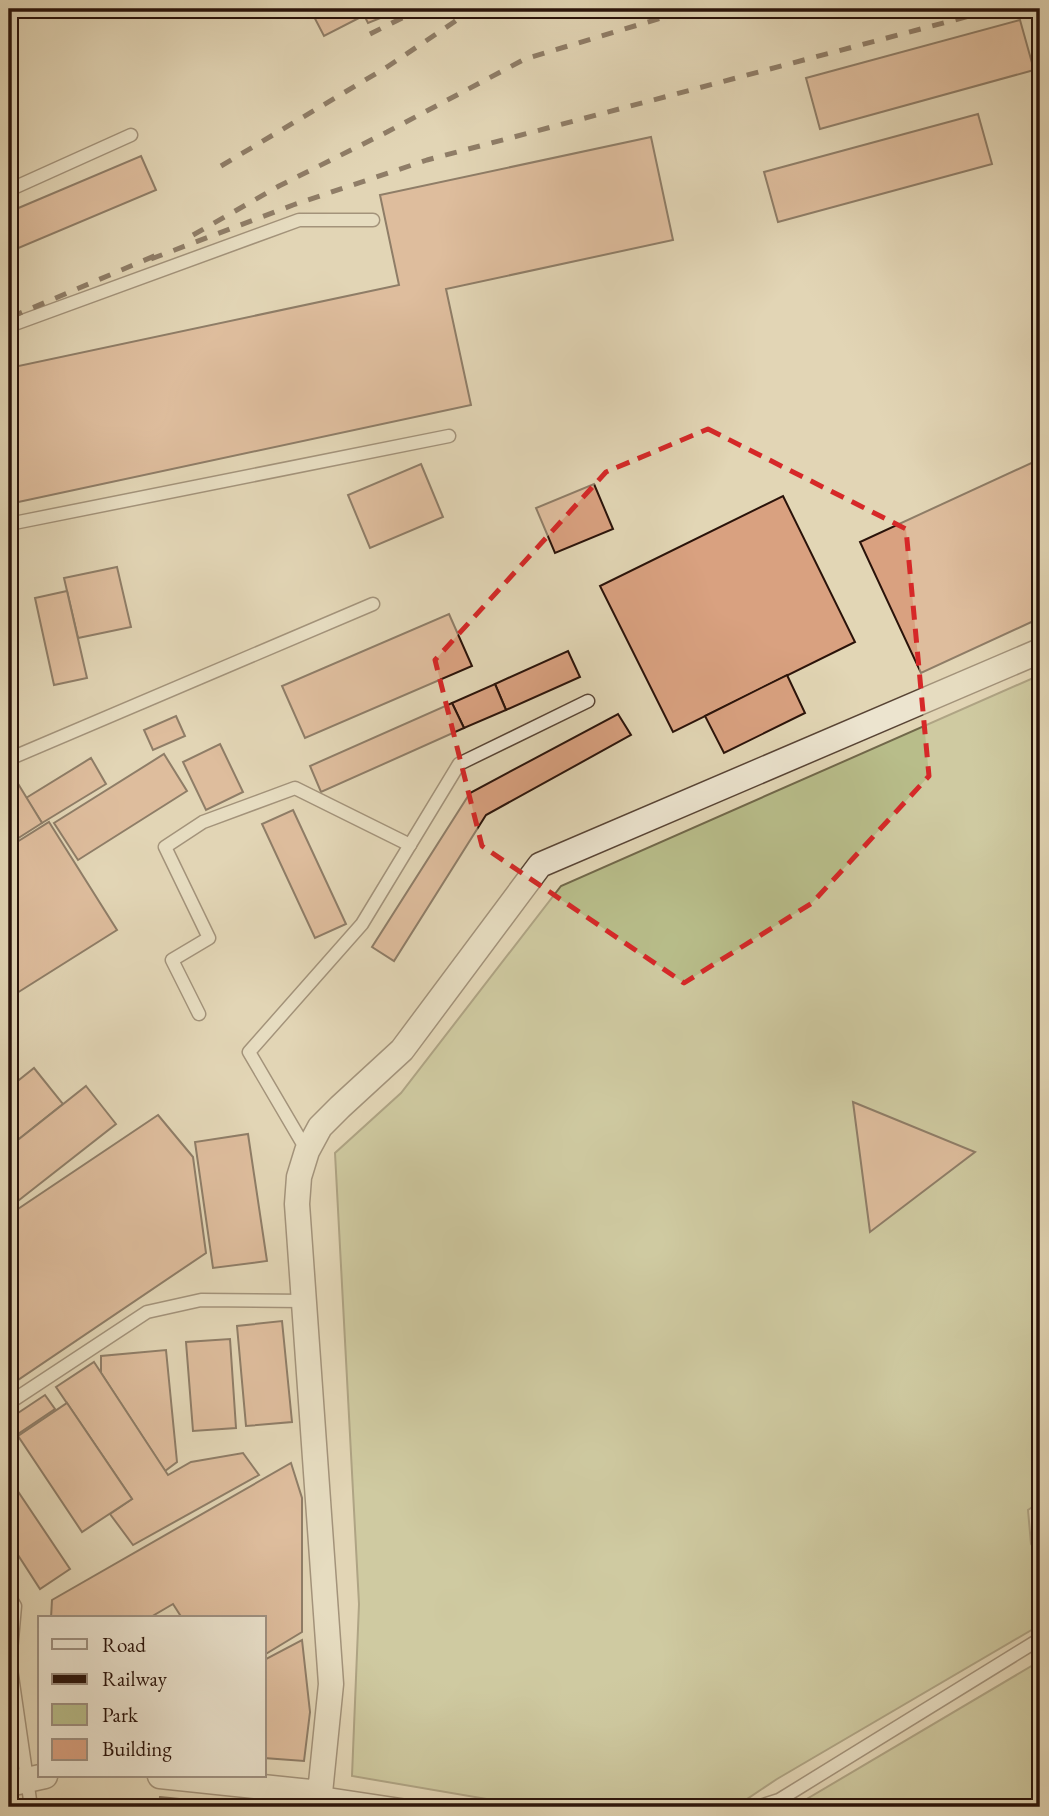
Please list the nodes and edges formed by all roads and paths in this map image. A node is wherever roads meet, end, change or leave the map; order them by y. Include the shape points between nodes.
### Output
1 (131, 135) dead end
2 (9, 190) edge
3 (373, 220) dead end
4 (9, 326) edge
5 (449, 436) dead end
6 (9, 524) edge
7 (373, 604) dead end
8 (1040, 651) edge
9 (587, 701) dead end
10 (9, 759) edge
11 (410, 845) junction
12 (199, 1013) dead end
13 (307, 1151) junction
14 (304, 1301) junction
15 (9, 1403) edge
16 (9, 1596) edge
17 (1040, 1639) edge
18 (172, 1778) edge
19 (27, 1780) edge
20 (320, 1793) junction
21 (292, 1798) edge
22 (779, 1803) edge
23 (372, 1804) edge
24 (31, 1807) edge
25 (413, 1807) edge
26 (757, 1807) edge

1 - 2 lane
3 - 4 lane via 299,220
5 - 6 lane
7 - 10 lane
8 - 13 street via 540,865 402,1051 320,1127
9 - 11 lane via 459,764
11 - 12 lane via 295,788 204,822 165,846 209,938 172,960
11 - 13 lane via 362,924 249,1052
13 - 14 street via 297,1203
14 - 15 lane via 201,1300 147,1311
14 - 20 street via 331,1684
16 - 19 lane via 15,1606 10,1662
17 - 22 lane
18 - 21 street
19 - 24 lane
20 - 21 street
20 - 23 lane
22 - 26 lane
23 - 25 lane

